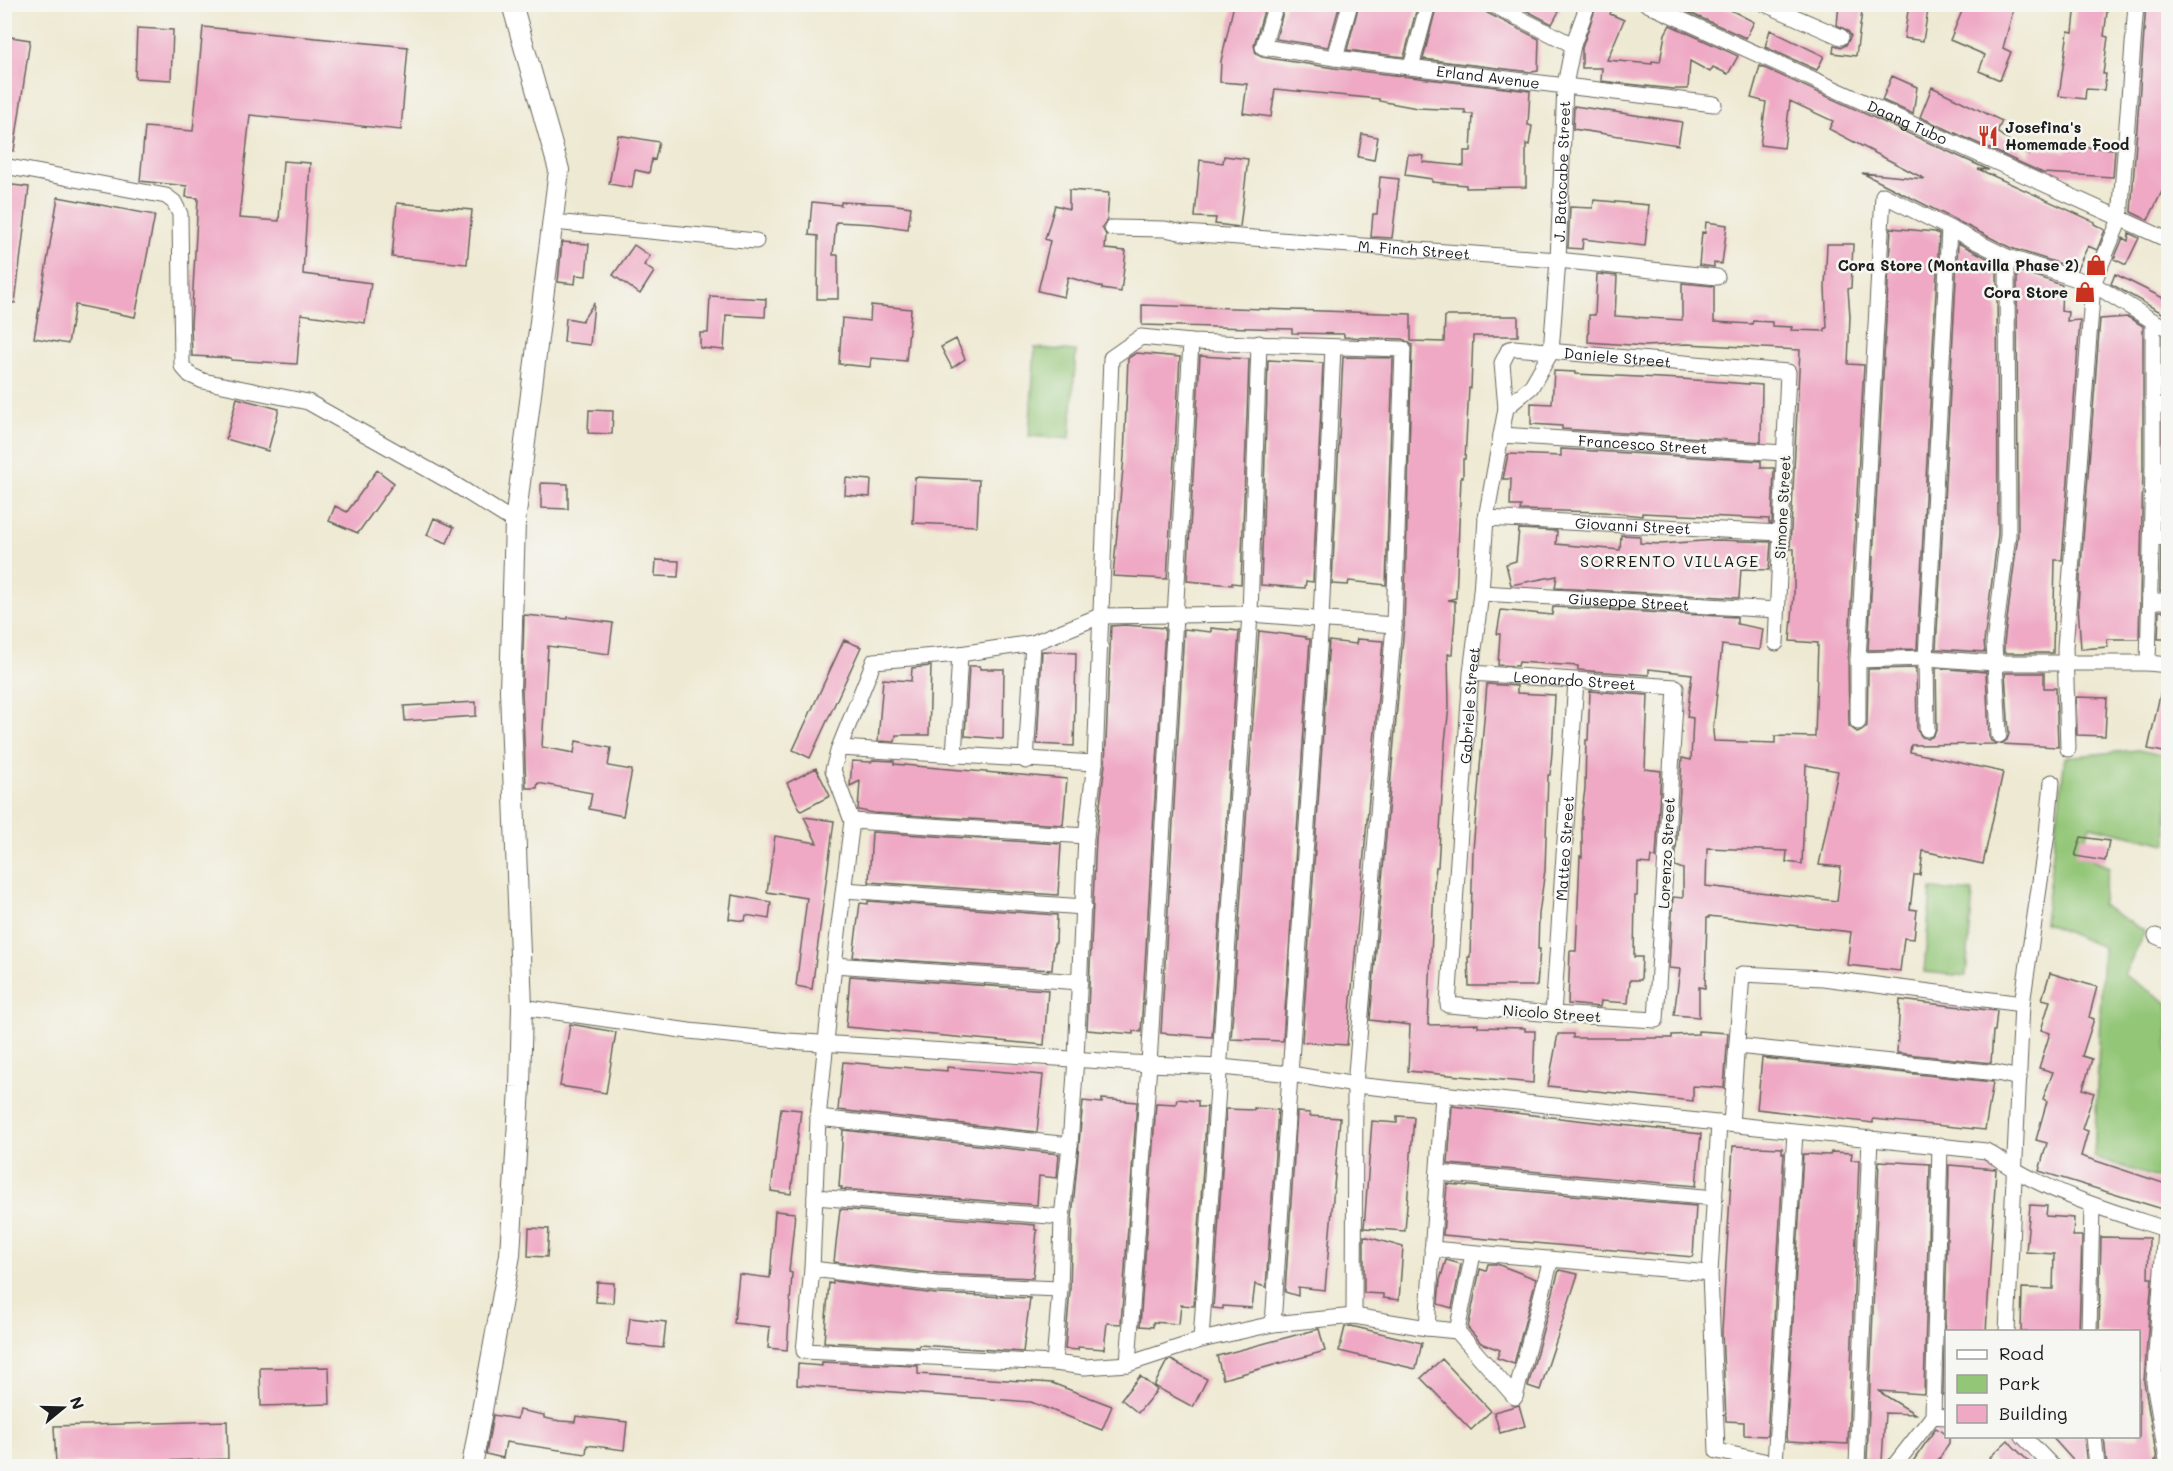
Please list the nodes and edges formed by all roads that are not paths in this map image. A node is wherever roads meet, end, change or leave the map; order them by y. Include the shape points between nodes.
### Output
1 (512, 4) edge
2 (1276, 4) edge
3 (1350, 4) edge
4 (1428, 4) edge
5 (1491, 4) edge
6 (1588, 4) edge
7 (1647, 4) edge
8 (1765, 4) edge
9 (2136, 4) edge
10 (1841, 37) dead end
11 (1574, 45) junction
12 (1335, 58) junction
13 (1412, 67) junction
14 (1565, 86) junction
15 (1714, 104) dead end
16 (4, 166) edge
17 (2120, 219) junction
18 (553, 222) junction
19 (1112, 228) dead end
20 (1949, 228) junction
21 (2169, 240) edge
22 (756, 241) dead end
23 (2007, 258) junction
24 (1558, 260) junction
25 (1717, 277) dead end
26 (2093, 284) junction
27 (2153, 321) junction
28 (2169, 328) edge
29 (1191, 342) junction
30 (1259, 343) junction
31 (1333, 347) junction
32 (1551, 347) junction
33 (1788, 372) joint
34 (2153, 405) junction
35 (2169, 406) edge
36 (1506, 408) junction
37 (1501, 435) junction
38 (1784, 453) junction
39 (2161, 469) edge
40 (1486, 518) junction
41 (515, 522) junction
42 (1781, 533) junction
43 (2169, 537) edge
44 (2152, 538) junction
45 (1481, 593) junction
46 (2151, 601) junction
47 (2169, 601) edge
48 (1777, 610) junction
49 (1250, 614) junction
50 (1100, 616) junction
51 (1176, 616) junction
52 (1321, 620) junction
53 (1394, 625) junction
54 (1033, 643) junction
55 (1776, 643) dead end
56 (960, 654) junction
57 (1926, 658) junction
58 (1858, 660) junction
59 (1995, 663) junction
60 (2067, 663) junction
61 (2148, 663) junction
62 (2169, 665) edge
63 (1471, 673) junction
64 (1576, 681) junction
65 (1676, 687) joint
66 (1858, 722) dead end
67 (1927, 729) dead end
68 (1999, 735) dead end
69 (839, 748) junction
70 (2068, 749) dead end
71 (954, 756) junction
72 (1026, 761) junction
73 (1095, 763) junction
74 (2052, 782) dead end
75 (852, 821) junction
76 (1086, 836) junction
77 (844, 890) junction
78 (1084, 907) junction
79 (834, 964) junction
80 (1080, 982) junction
81 (2022, 1004) junction
82 (1448, 1005) joint
83 (522, 1007) junction
84 (1553, 1014) junction
85 (1656, 1020) joint
86 (826, 1044) junction
87 (1737, 1046) junction
88 (1076, 1058) junction
89 (1149, 1064) junction
90 (1221, 1067) junction
91 (1291, 1074) junction
92 (2019, 1078) junction
93 (1355, 1085) junction
94 (1443, 1094) junction
95 (818, 1118) junction
96 (1725, 1124) junction
97 (1795, 1132) junction
98 (1870, 1138) junction
99 (1070, 1145) junction
100 (1940, 1145) junction
101 (2015, 1170) junction
102 (1438, 1173) junction
103 (815, 1197) junction
104 (1715, 1198) junction
105 (2092, 1206) junction
106 (1062, 1217) junction
107 (2167, 1230) edge
108 (1432, 1249) junction
109 (1473, 1254) junction
110 (1551, 1259) junction
111 (812, 1269) junction
112 (1710, 1273) junction
113 (1060, 1289) junction
114 (1354, 1316) junction
115 (1273, 1324) junction
116 (1426, 1328) junction
117 (2007, 1330) edge
118 (2089, 1330) edge
119 (1457, 1332) junction
120 (1201, 1341) junction
121 (1054, 1363) junction
122 (1128, 1364) junction
123 (1940, 1416) edge
124 (2024, 1438) edge
125 (2094, 1438) edge
126 (1780, 1465) edge
127 (472, 1467) edge
128 (1857, 1467) edge
129 (1894, 1467) edge
130 (2052, 1467) edge
131 (2097, 1467) edge
132 (2168, 1467) edge

1 - 18 street via 559,170
2 - 12 street, Erland Avenue via 1263,47
3 - 12 street
4 - 13 street
5 - 11 street
6 - 11 street, J. Batocabe Street
7 - 17 street, Daang Tubo
8 - 10 street
9 - 17 street
11 - 14 street, J. Batocabe Street
12 - 13 street, Erland Avenue
13 - 14 street, Erland Avenue
14 - 15 street, Erland Avenue
14 - 24 street, J. Batocabe Street
16 - 41 street via 166,196 180,214 182,366 189,375 308,402
17 - 21 street, Daang Tubo
17 - 26 street
18 - 22 street
18 - 41 street
19 - 24 street, M. Finch Street
20 - 23 street
20 - 57 street
20 - 58 street via 1883,195
23 - 26 street
23 - 59 street via 2007,535
24 - 25 street, M. Finch Street
24 - 32 street, J. Batocabe Street
26 - 27 street
26 - 60 street
27 - 28 street
27 - 34 street
29 - 30 street
29 - 50 street via 1141,337 1111,358
29 - 51 street
30 - 31 street
30 - 49 street
31 - 52 street
31 - 53 street via 1403,349
32 - 33 street, Daniele Street
32 - 36 street via 1531,387
32 - 36 street, Daniele Street via 1507,351 1501,371
33 - 38 street, Simone Street
34 - 35 street
34 - 39 street
36 - 37 street, Gabriele Street
37 - 38 street, Francesco Street
37 - 40 street, Gabriele Street
38 - 42 street, Simone Street
39 - 44 street
40 - 42 street, Giovanni Street
40 - 45 street, Gabriele Street
41 - 83 street via 510,690
42 - 48 street, Simone Street
43 - 44 street
44 - 46 street
45 - 48 street, Giuseppe Street
45 - 63 street, Gabriele Street
46 - 47 street
46 - 61 street
48 - 55 street, Simone Street
49 - 51 street
49 - 52 street
49 - 90 street
50 - 51 street
50 - 54 street
50 - 73 street
51 - 89 street
52 - 53 street
52 - 91 street
53 - 93 street
54 - 56 street
54 - 72 street
56 - 69 street via 874,661
56 - 71 street
57 - 58 street
57 - 59 street
57 - 67 street
58 - 66 street
59 - 60 street
59 - 68 street
60 - 61 street
60 - 70 street
61 - 62 street
63 - 64 street, Leonardo Street
63 - 82 street, Gabriele Street
64 - 65 street, Leonardo Street
64 - 84 street, Matteo Street
65 - 85 street, Lorenzo Street
69 - 71 street
69 - 75 street via 833,770
71 - 72 street
72 - 73 street
73 - 76 street
74 - 81 street
75 - 76 street
75 - 77 street
76 - 78 street
77 - 78 street
77 - 79 street
78 - 80 street
79 - 80 street
79 - 86 street
80 - 88 street
81 - 87 street via 1823,978 1742,974
81 - 92 street
82 - 84 street, Nicolo Street
83 - 86 street via 689,1031
83 - 127 street via 510,1255
84 - 85 street, Nicolo Street
86 - 88 street
86 - 95 street
87 - 92 street
87 - 96 street
88 - 89 street
88 - 99 street
89 - 90 street
89 - 122 street
90 - 91 street
90 - 120 street
91 - 93 street
91 - 115 street
92 - 101 street
93 - 94 street
93 - 114 street
94 - 96 street
94 - 102 street
95 - 99 street
95 - 103 street
96 - 97 street
96 - 104 street
97 - 98 street
97 - 126 street
98 - 100 street
98 - 128 street
99 - 106 street
100 - 101 street via 1986,1151
100 - 123 street
101 - 105 street
101 - 117 street
102 - 104 street
102 - 108 street
103 - 106 street
103 - 111 street
104 - 112 street
105 - 107 street
105 - 118 street
106 - 113 street
107 - 132 street via 2154,1382
108 - 109 street
108 - 116 street
109 - 110 street
109 - 119 street
110 - 112 street
110 - 119 street via 1515,1396
111 - 113 street via 937,1284
111 - 121 street via 804,1350
112 - 126 street via 1717,1450
113 - 121 street
114 - 115 street
114 - 116 street
115 - 120 street
116 - 119 street
120 - 122 street
121 - 122 street via 1085,1367
123 - 129 street
124 - 130 street
125 - 131 street

